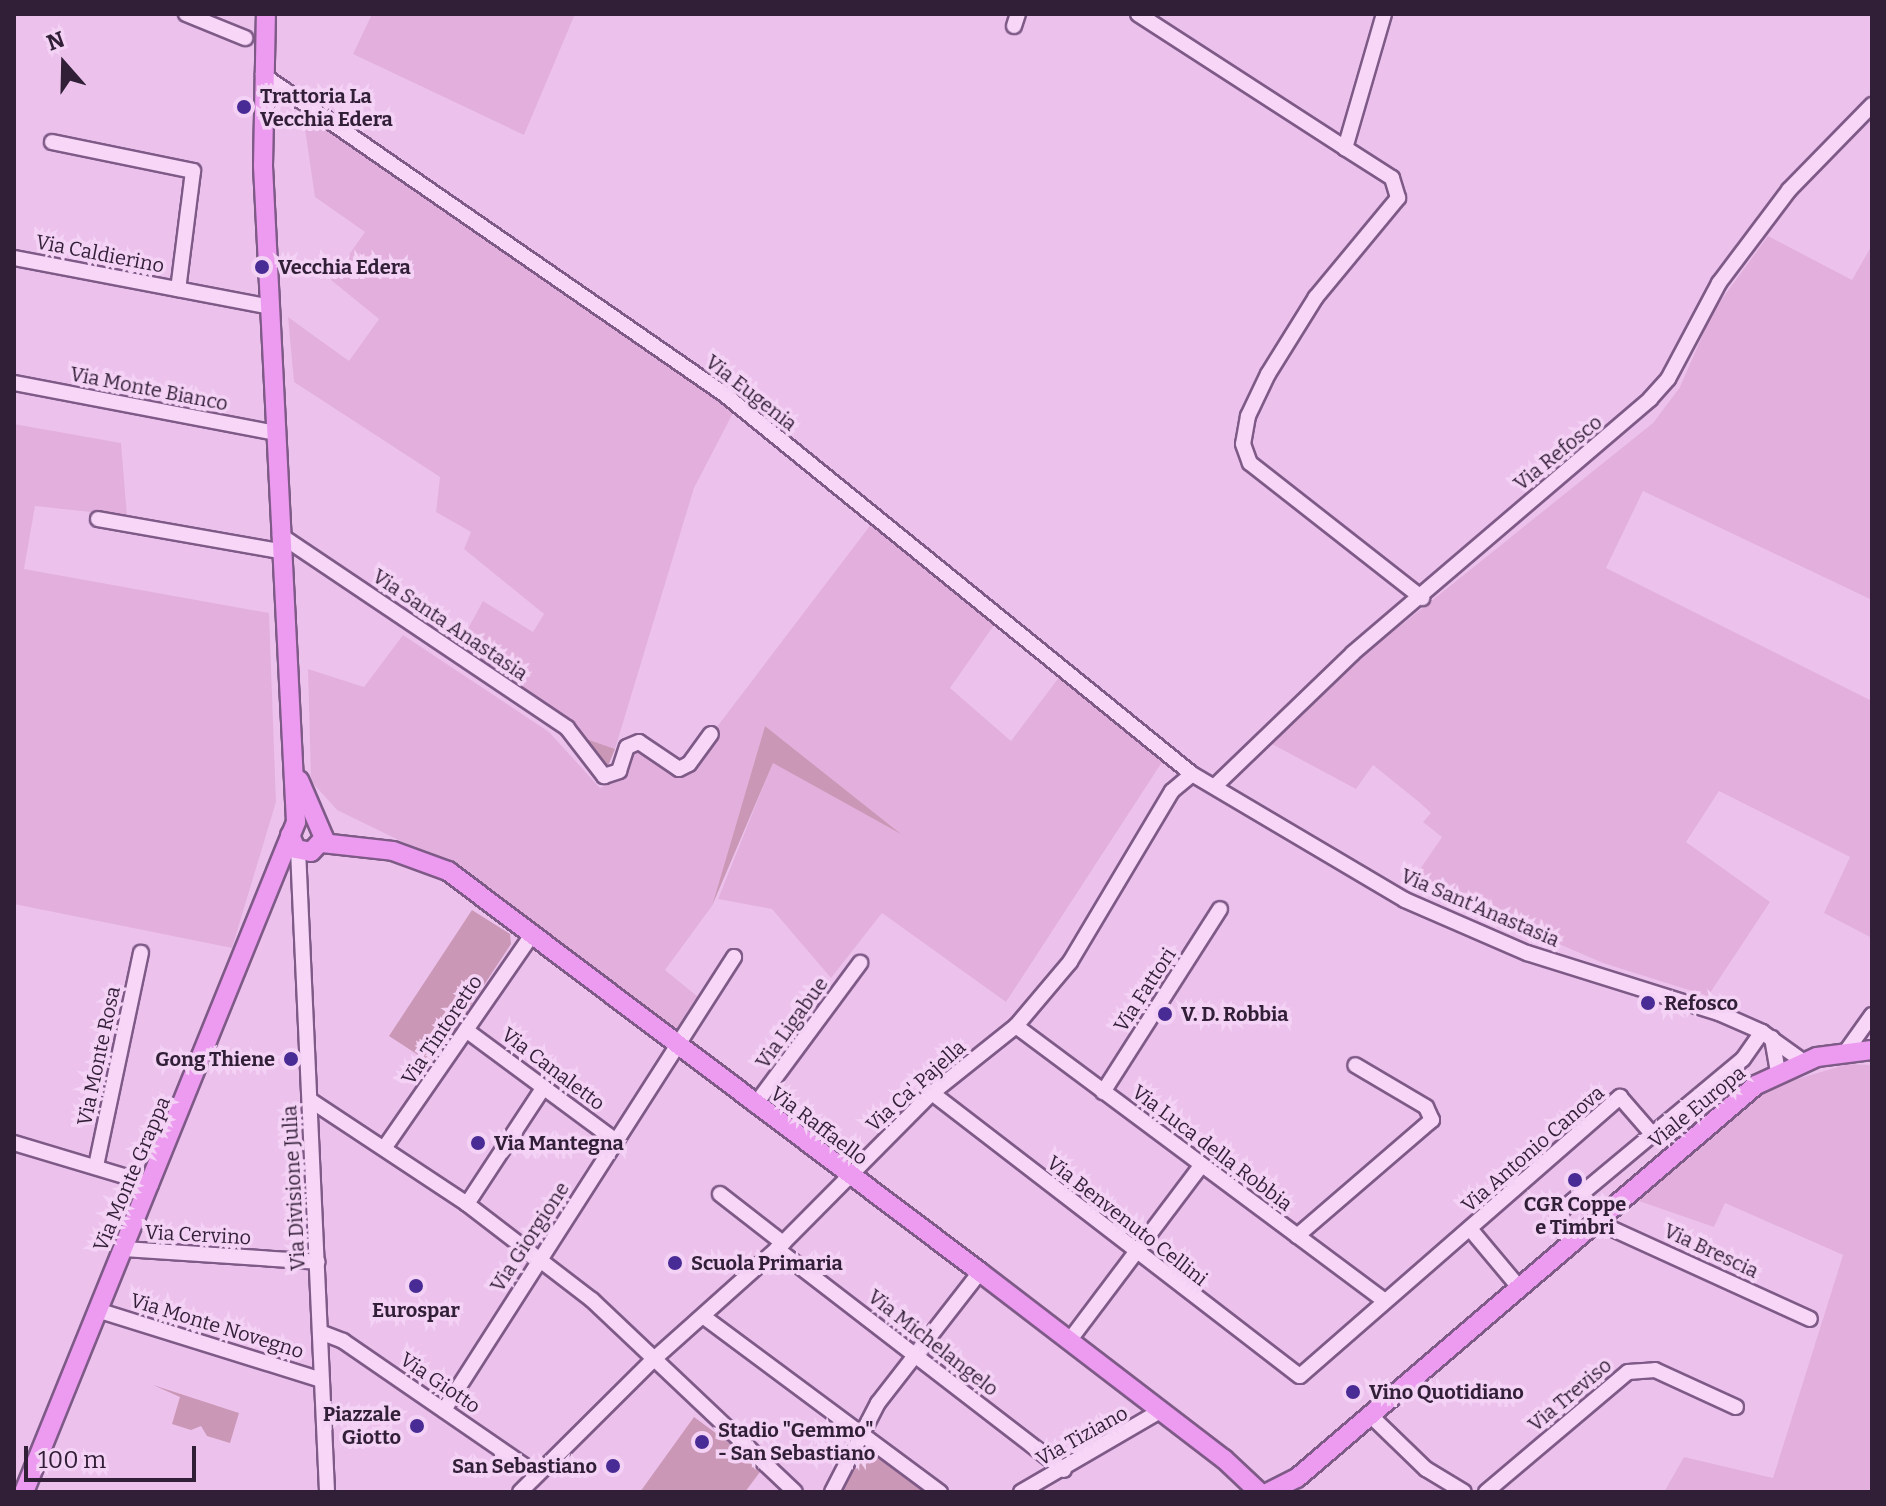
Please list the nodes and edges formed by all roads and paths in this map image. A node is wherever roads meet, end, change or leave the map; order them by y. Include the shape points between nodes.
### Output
1 (186, 14) edge
2 (266, 14) edge
3 (1138, 14) edge
4 (1384, 14) edge
5 (245, 38) dead end
6 (263, 75) junction
7 (1872, 105) edge
8 (52, 142) dead end
9 (1345, 148) junction
10 (14, 258) edge
11 (178, 289) junction
12 (271, 307) junction
13 (14, 383) edge
14 (276, 433) junction
15 (98, 519) dead end
16 (280, 543) junction
17 (1422, 598) junction
18 (711, 734) dead end
19 (1192, 774) junction
20 (1216, 785) junction
21 (308, 836) junction
22 (1220, 909) dead end
23 (532, 935) junction
24 (141, 953) dead end
25 (734, 957) dead end
26 (860, 963) dead end
27 (1872, 1015) edge
28 (1016, 1026) junction
29 (466, 1030) junction
30 (1767, 1035) junction
31 (677, 1047) junction
32 (1847, 1050) junction
33 (1872, 1050) edge
34 (1804, 1062) junction
35 (1355, 1065) dead end
36 (1778, 1073) junction
37 (544, 1087) junction
38 (1103, 1092) junction
39 (932, 1093) junction
40 (310, 1100) junction
41 (755, 1105) junction
42 (1653, 1135) junction
43 (616, 1141) junction
44 (14, 1143) edge
45 (385, 1147) junction
46 (96, 1166) junction
47 (1201, 1166) junction
48 (849, 1177) junction
49 (151, 1184) junction
50 (720, 1194) dead end
51 (467, 1204) junction
52 (1595, 1221) junction
53 (1471, 1230) junction
54 (1297, 1236) junction
55 (1571, 1242) junction
56 (780, 1246) junction
57 (124, 1249) junction
58 (1138, 1255) junction
59 (539, 1259) junction
60 (318, 1262) junction
61 (980, 1272) junction
62 (1518, 1286) junction
63 (1385, 1301) junction
64 (100, 1311) junction
65 (704, 1317) junction
66 (1810, 1319) dead end
67 (320, 1332) junction
68 (1069, 1341) junction
69 (914, 1353) junction
70 (654, 1359) junction
71 (1300, 1376) joint
72 (321, 1380) junction
73 (1736, 1407) dead end
74 (444, 1410) junction
75 (1160, 1411) junction
76 (1370, 1415) junction
77 (860, 1432) junction
78 (1315, 1463) junction
79 (1064, 1470) junction
80 (535, 1473) junction
81 (1242, 1473) junction
82 (1277, 1489) edge
83 (24, 1492) edge
84 (327, 1492) edge
85 (520, 1492) edge
86 (795, 1492) edge
87 (832, 1492) edge
88 (940, 1492) edge
89 (1021, 1492) edge
90 (1259, 1492) edge
91 (1307, 1492) edge
92 (1464, 1492) edge
93 (1486, 1492) edge

1 - 5 street
2 - 6 main road
3 - 9 street
4 - 9 street
6 - 12 main road
6 - 19 street, Via Eugenia via 724,394
7 - 17 street, Via Refosco via 1789,190 1719,283 1668,379 1650,399
8 - 11 street, Via Caldierino via 193,171
9 - 17 street via 1392,178 1398,198 1316,297 1268,374 1248,416 1243,444 1250,463
10 - 11 street, Via Caldierino
11 - 12 street, Via Caldierino
12 - 14 main road
13 - 14 street, Via Monte Bianco
14 - 16 main road
15 - 16 street
16 - 18 street, Via Santa Anastasia via 567,728 604,776 612,776 627,747 639,742 679,769 689,764
16 - 21 main road via 293,763
17 - 20 street, Via Refosco via 1353,653
19 - 20 street, Via Sant'Anastasia
19 - 28 street, Via Ca' Pajella via 1172,791 1070,962
20 - 30 street, Via Sant'Anastasia via 1287,834 1405,900 1527,953 1719,1013
21 - 23 main road, Via Raffaello via 393,851 448,871
21 - 40 street, Via Divisione Julia via 299,883
21 - 49 main road, Via Monte Grappa via 278,873
22 - 38 street, Via Fattori
23 - 29 street, Via Tintoretto
23 - 31 main road, Via Raffaello
24 - 46 street, Via Monte Rosa
25 - 31 street, Via Giorgione
26 - 41 street, Via Ligabue
27 - 32 street
28 - 38 street, Via Luca della Robbia
28 - 39 street, Via Ca' Pajella
29 - 37 street, Via Canaletto
29 - 45 street, Via Tintoretto
30 - 34 street, Via Sant'Anastasia
30 - 36 street
30 - 42 street, Viale Europa
31 - 41 main road, Via Raffaello
31 - 43 street, Via Giorgione
32 - 33 main road, Viale Europa
32 - 34 main road, Viale Europa
34 - 36 main road, Viale Europa
35 - 54 street via 1426,1107 1432,1120
36 - 52 main road, Viale Europa via 1726,1107
37 - 43 street, Via Canaletto
37 - 51 street
38 - 47 street, Via Luca della Robbia
39 - 48 street, Via Ca' Pajella
39 - 58 street, Via Benvenuto Cellini
40 - 45 street
40 - 60 street, Via Divisione Julia
41 - 48 main road, Via Raffaello
42 - 53 street, Via Antonio Canova via 1620,1097
42 - 55 street, Viale Europa via 1563,1209 1557,1221
43 - 59 street, Via Giorgione
44 - 46 street
45 - 51 street
46 - 49 street
47 - 54 street, Via Luca della Robbia
47 - 58 street
48 - 56 street, Via Ca' Pajella
48 - 61 main road, Via Raffaello
49 - 57 main road, Via Monte Grappa
50 - 56 street, Via Michelangelo
51 - 59 street
52 - 55 main road, Viale Europa
52 - 66 street, Via Brescia
53 - 62 street, Via Antonio Canova
53 - 63 street, Via Antonio Canova
54 - 63 street, Via Luca della Robbia
55 - 62 main road, Viale Europa
56 - 65 street, Via Ca' Pajella
56 - 69 street, Via Michelangelo
57 - 60 street, Via Cervino
57 - 64 main road, Via Monte Grappa
58 - 68 street
58 - 71 street, Via Benvenuto Cellini
59 - 70 street
59 - 74 street, Via Giorgione
60 - 67 street, Via Divisione Julia
61 - 68 main road, Via Raffaello
61 - 69 street
62 - 76 main road, Viale Europa
63 - 71 street, Via Antonio Canova
64 - 72 street, Via Monte Novegno
64 - 83 main road, Via Monte Grappa
65 - 70 street, Via Ca' Pajella
65 - 77 street
67 - 72 street, Via Divisione Julia
67 - 74 street, Via Giotto via 343,1341
68 - 75 main road, Via Raffaello
69 - 77 street
69 - 79 street, Via Michelangelo
70 - 80 street, Via Ca' Pajella
70 - 86 street
72 - 84 street, Via Divisione Julia
73 - 93 street, Via Treviso via 1655,1370 1628,1372
74 - 80 street, Via Giotto
75 - 79 street, Via Tiziano
75 - 81 main road, Via Raffaello
76 - 78 main road, Viale Europa
76 - 92 street via 1426,1469
77 - 87 street
77 - 88 street
78 - 82 main road, Viale Europa
78 - 91 main road
79 - 89 street, Via Tiziano
80 - 85 street, Via Ca' Pajella
81 - 82 main road, Via Raffaello
81 - 90 main road, Via Raffaello
82 - 91 main road

